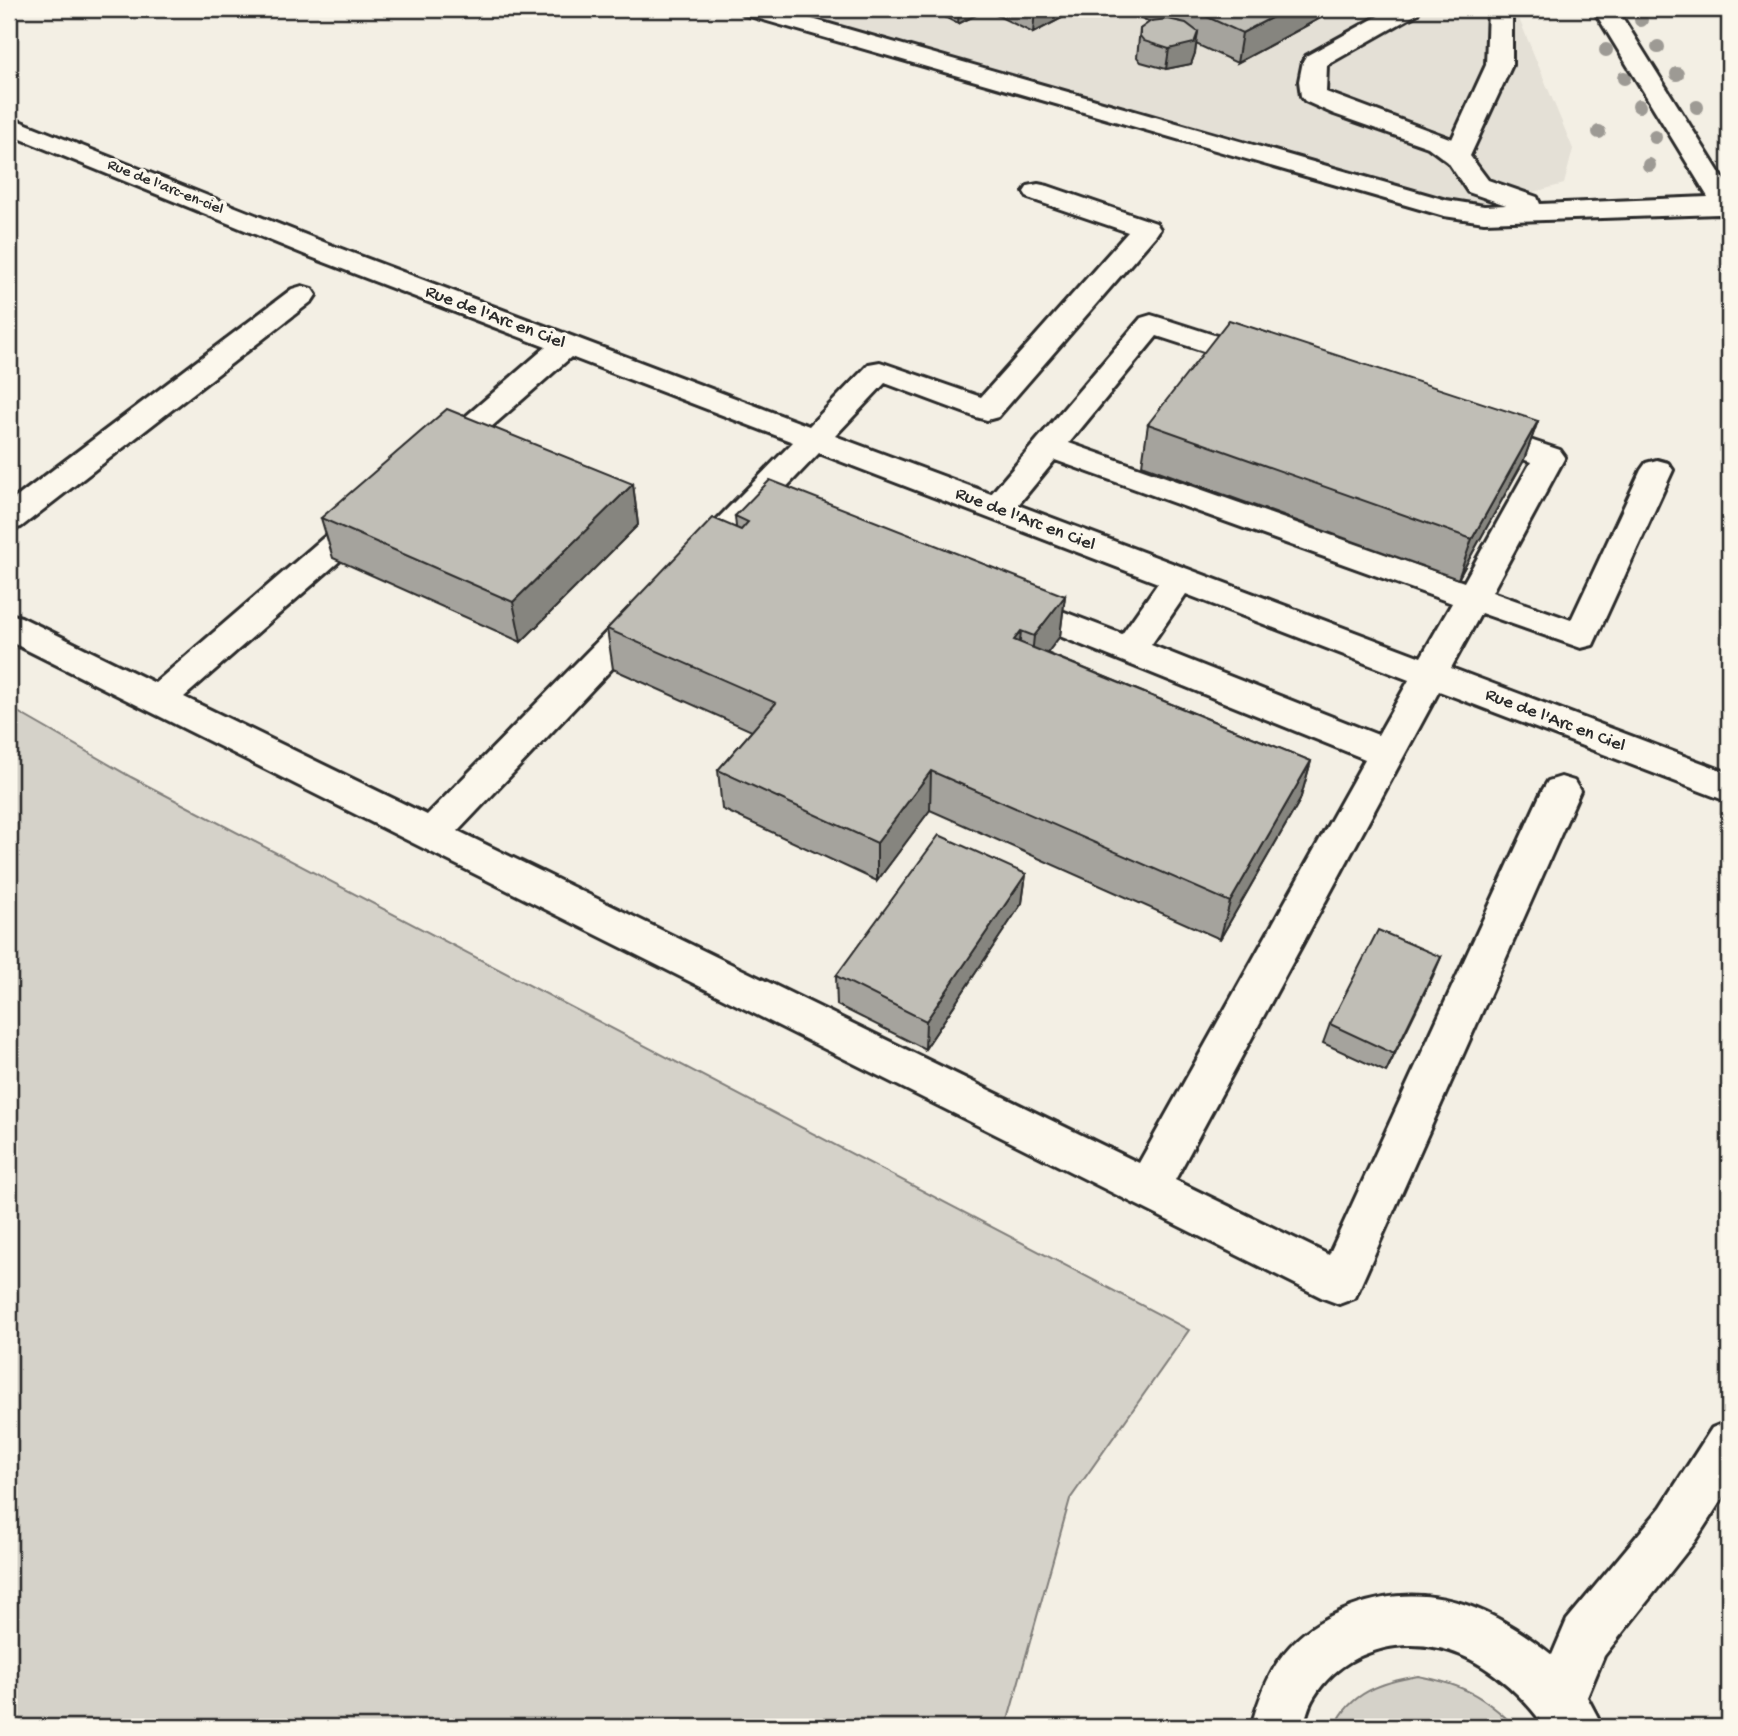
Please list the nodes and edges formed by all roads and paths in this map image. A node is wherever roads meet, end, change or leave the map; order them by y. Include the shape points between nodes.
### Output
1 (752, 9) edge
2 (1408, 9) edge
3 (1500, 9) edge
4 (1605, 9) edge
5 (9, 125) edge
6 (1457, 156) junction
7 (1038, 192) dead end
8 (1728, 207) edge
9 (1553, 213) junction
10 (321, 251) joint
11 (302, 295) dead end
12 (567, 345) junction
13 (1291, 371) edge
14 (1446, 422) edge
15 (813, 439) junction
16 (1049, 447) junction
17 (1657, 470) dead end
18 (421, 472) edge
19 (391, 498) edge
20 (997, 509) junction
21 (9, 519) edge
22 (1179, 579) junction
23 (985, 593) edge
24 (1472, 598) junction
25 (9, 626) edge
26 (1129, 650) junction
27 (1431, 674) junction
28 (159, 699) junction
29 (1387, 753) junction
30 (1729, 788) edge
31 (1561, 791) dead end
32 (431, 835) junction
33 (1149, 1188) junction
34 (1729, 1445) edge
35 (1569, 1713) edge
36 (1277, 1727) edge

1 - 9 street via 1444,208 1485,214
2 - 6 street via 1315,61 1314,96 1437,141
3 - 6 street via 1499,65
4 - 8 street
5 - 10 street, Rue de l'arc-en-ciel
6 - 9 street via 1478,186
7 - 15 street via 1146,229 988,410 880,371
8 - 9 street
10 - 12 street, Rue de l'Arc en Ciel
11 - 21 street
12 - 15 street, Rue de l'Arc en Ciel
12 - 18 street
13 - 16 street via 1151,324
14 - 24 street via 1549,457
15 - 20 street, Rue de l'Arc en Ciel
15 - 32 street via 767,506
16 - 20 street
16 - 24 street
17 - 24 street via 1581,636
19 - 28 street
20 - 22 street, Rue de l'Arc en Ciel
22 - 26 street
22 - 27 street, Rue de l'Arc en Ciel
23 - 26 street
24 - 27 street
25 - 28 street
26 - 29 street
27 - 29 street
27 - 30 street, Rue de l'Arc en Ciel
28 - 32 street
29 - 33 street
31 - 33 street via 1339,1283
32 - 33 street
34 - 35 street via 1678,1524 1585,1638
35 - 36 street via 1518,1657 1468,1630 1416,1618 1367,1624 1323,1647 1291,1685

